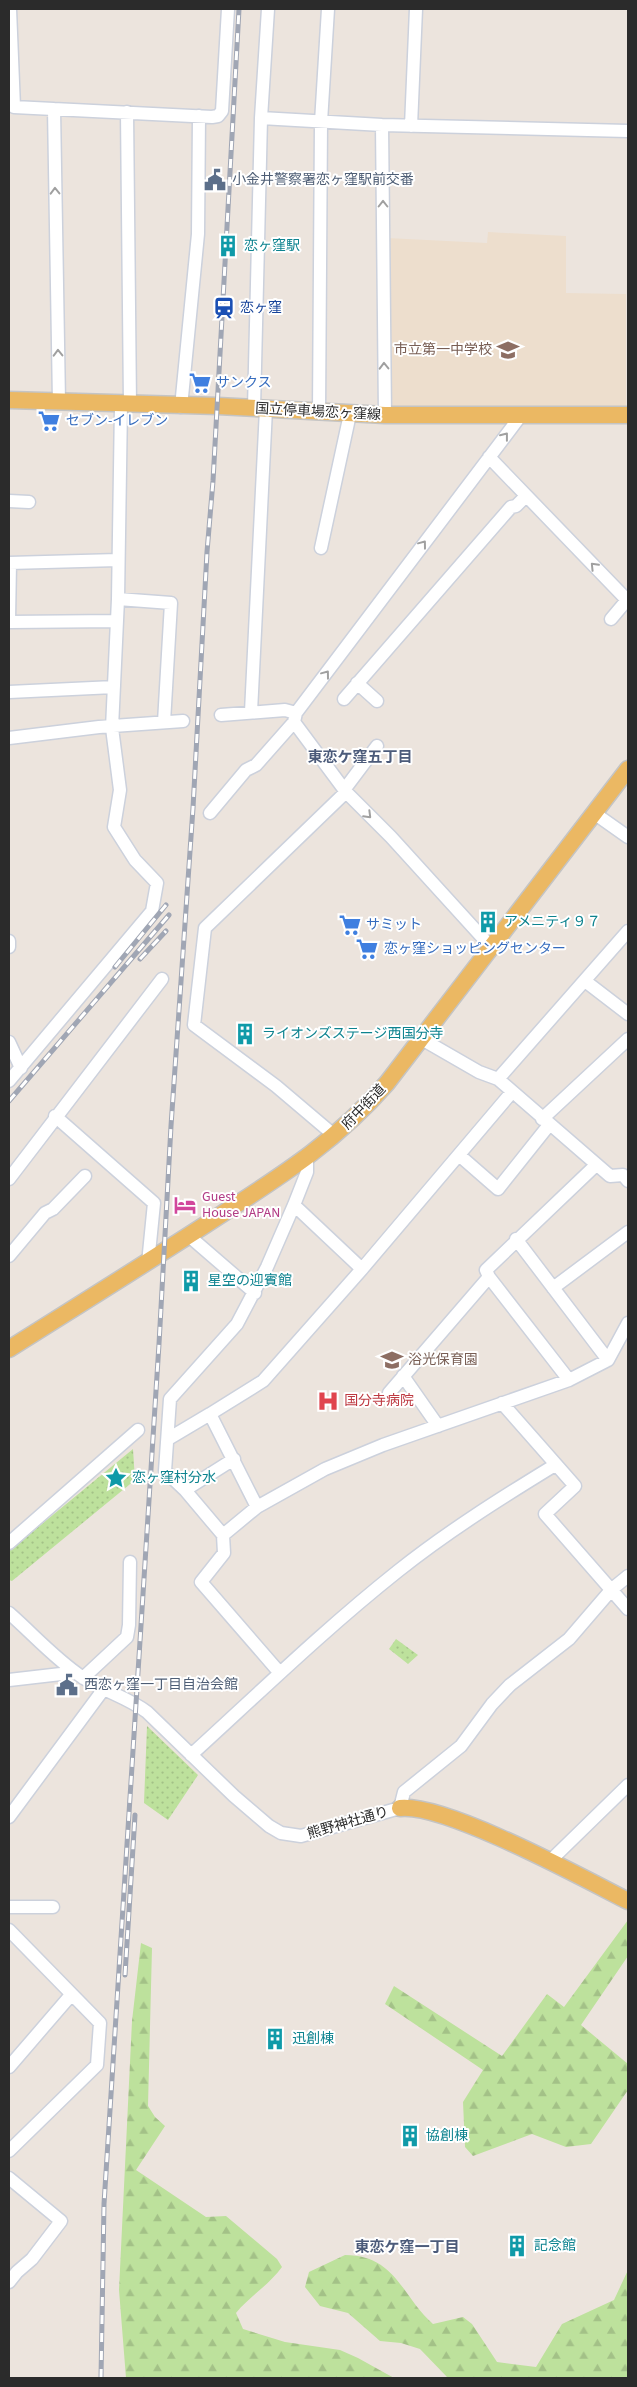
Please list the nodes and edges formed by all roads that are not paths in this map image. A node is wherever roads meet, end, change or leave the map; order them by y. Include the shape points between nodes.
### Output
1 (10, 9) edge
2 (228, 9) edge
3 (268, 9) edge
4 (328, 9) edge
5 (416, 9) edge
6 (54, 110) junction
7 (127, 112) junction
8 (199, 116) junction
9 (261, 118) junction
10 (321, 122) junction
11 (382, 125) junction
12 (411, 126) junction
13 (628, 131) edge
14 (9, 400) edge
15 (59, 402) junction
16 (125, 405) junction
17 (181, 407) junction
18 (260, 409) junction
19 (319, 412) junction
20 (350, 414) junction
21 (522, 414) junction
22 (385, 415) junction
23 (628, 416) edge
24 (489, 457) junction
25 (526, 496) junction
26 (9, 501) edge
27 (29, 502) dead end
28 (321, 548) dead end
29 (118, 560) junction
30 (10, 563) edge
31 (118, 599) junction
32 (628, 601) edge
33 (611, 619) dead end
34 (117, 620) junction
35 (9, 621) edge
36 (357, 684) junction
37 (114, 687) junction
38 (9, 692) edge
39 (344, 699) dead end
40 (377, 701) dead end
41 (251, 712) junction
42 (222, 715) dead end
43 (295, 718) junction
44 (182, 721) dead end
45 (164, 722) junction
46 (112, 728) junction
47 (9, 738) edge
48 (377, 746) dead end
49 (628, 769) edge
50 (345, 791) junction
51 (210, 813) dead end
52 (594, 813) junction
53 (628, 837) edge
54 (628, 931) edge
55 (9, 940) edge
56 (9, 947) edge
57 (491, 947) junction
58 (162, 980) dead end
59 (585, 980) junction
60 (628, 1014) edge
61 (420, 1038) junction
62 (628, 1039) edge
63 (9, 1042) edge
64 (21, 1068) junction
65 (498, 1079) junction
66 (9, 1081) edge
67 (512, 1092) junction
68 (55, 1116) junction
69 (546, 1122) junction
70 (335, 1136) junction
71 (459, 1155) junction
72 (307, 1158) junction
73 (596, 1165) junction
74 (85, 1176) dead end
75 (9, 1179) edge
76 (628, 1180) edge
77 (294, 1205) junction
78 (628, 1232) edge
79 (189, 1236) junction
80 (516, 1239) junction
81 (9, 1256) edge
82 (148, 1263) junction
83 (362, 1269) junction
84 (489, 1277) junction
85 (553, 1288) junction
86 (255, 1293) junction
87 (627, 1326) edge
88 (9, 1349) edge
89 (608, 1360) junction
90 (403, 1376) junction
91 (569, 1380) junction
92 (388, 1393) dead end
93 (502, 1403) junction
94 (210, 1414) junction
95 (438, 1426) junction
96 (138, 1430) dead end
97 (168, 1439) junction
98 (234, 1459) junction
99 (555, 1465) junction
100 (185, 1490) junction
101 (257, 1507) junction
102 (223, 1535) junction
103 (9, 1543) edge
104 (130, 1562) dead end
105 (628, 1576) edge
106 (612, 1589) junction
107 (628, 1609) edge
108 (9, 1613) edge
109 (71, 1669) junction
110 (280, 1672) junction
111 (83, 1678) junction
112 (9, 1680) edge
113 (103, 1690) junction
114 (191, 1755) junction
115 (628, 1785) edge
116 (400, 1808) junction
117 (9, 1817) edge
118 (549, 1862) junction
119 (628, 1901) edge
120 (9, 1908) edge
121 (52, 1908) dead end
122 (9, 1930) edge
123 (71, 1995) junction
124 (9, 2067) edge
125 (9, 2151) edge
126 (12, 2187) edge
127 (9, 2282) edge

1 - 6 street via 14,107
2 - 8 street via 222,111 218,116
3 - 9 street
4 - 10 street
5 - 12 street
6 - 7 street
15 -> 6 street
7 - 8 street
7 - 16 street
8 - 17 street via 198,234
9 - 10 street
9 - 18 street
10 - 11 street
10 - 19 street
11 - 12 street
22 -> 11 street
12 - 13 street
14 - 15 main road, 国立停車場恋ヶ窪線
15 - 16 main road, 国立停車場恋ヶ窪線
16 - 17 main road, 国立停車場恋ヶ窪線
16 - 29 street
17 - 18 main road, 国立停車場恋ヶ窪線
18 - 19 main road, 国立停車場恋ヶ窪線
18 - 41 street
19 - 20 main road, 国立停車場恋ヶ窪線
20 - 22 main road, 国立停車場恋ヶ窪線
20 - 28 street
21 - 22 main road, 国立停車場恋ヶ窪線
21 - 23 main road, 国立停車場恋ヶ窪線
24 -> 21 street
24 - 25 street
43 -> 24 street
32 -> 25 street
25 - 36 street via 511,507
26 - 27 street
29 - 30 street
29 - 31 street
30 - 35 street
31 - 34 street
31 - 45 street via 171,603
32 - 33 street
34 - 35 street
34 - 37 street
36 - 39 street
36 - 40 street
37 - 38 street
37 - 46 street
41 - 42 street
41 - 43 street via 285,710
43 - 50 street
43 - 51 street via 256,766 246,770
44 - 45 street
45 - 46 street
46 - 47 street
46 - 64 street via 120,790 114,827 135,860 156,883 152,911
48 - 50 street
49 - 52 main road, 府中街道
50 -> 57 street
50 - 70 street via 205,928 194,1025 276,1086
52 - 53 street
52 - 57 main road, 府中街道
54 - 59 street
55 - 56 street
57 - 61 main road, 府中街道
58 - 68 street
59 - 60 street
59 - 65 street
61 - 65 street via 479,1072
61 - 70 main road, 府中街道 via 387,1083
62 - 69 street
63 - 64 street
64 - 66 street
65 - 67 street
67 - 69 street
67 - 71 street
68 - 75 street
68 - 82 street via 154,1203
69 - 71 street via 498,1189
69 - 73 street
70 - 72 main road, 府中街道
71 - 83 street
72 - 77 street via 307,1172
72 - 79 main road, 府中街道
73 - 76 street via 610,1176 623,1175
73 - 80 street
74 - 81 street via 45,1213
77 - 83 street
77 - 86 street
78 - 85 street
79 - 82 main road, 府中街道
79 - 86 street
80 - 84 street via 486,1270
80 - 85 street
82 - 88 main road, 府中街道
83 - 94 street via 263,1381
84 - 90 street
84 - 91 street
85 - 89 street
86 - 97 street via 226,1339 170,1399
87 - 89 street
89 - 91 street
90 - 92 street
90 - 95 street
91 - 93 street
93 - 95 street
93 - 99 street
94 - 97 street
94 - 98 street
95 - 101 street via 325,1469
96 - 103 street
97 - 100 street via 165,1471
98 - 100 street
98 - 101 street
99 - 106 street via 574,1486 545,1514
99 - 110 street via 492,1502 398,1571
100 - 102 street
101 - 102 street
102 - 110 street via 224,1552 201,1582
104 - 111 street via 126,1637
105 - 106 street
106 - 107 street
106 - 116 street via 569,1639 510,1685 461,1746 404,1792
108 - 109 street, 熊野神社通り
109 - 111 street, 熊野神社通り
109 - 112 street via 61,1674
110 - 114 street
111 - 113 street, 熊野神社通り
113 - 114 street, 熊野神社通り via 147,1712
113 - 117 street
114 - 116 street, 熊野神社通り via 269,1826 292,1836 302,1836
115 - 118 street
116 - 118 main road, 熊野神社通り via 422,1809 461,1822
118 - 119 main road, 熊野神社通り
120 - 121 street
122 - 123 street
123 - 124 street
123 - 125 street via 100,2023 97,2066
126 - 127 street via 61,2221 32,2259

